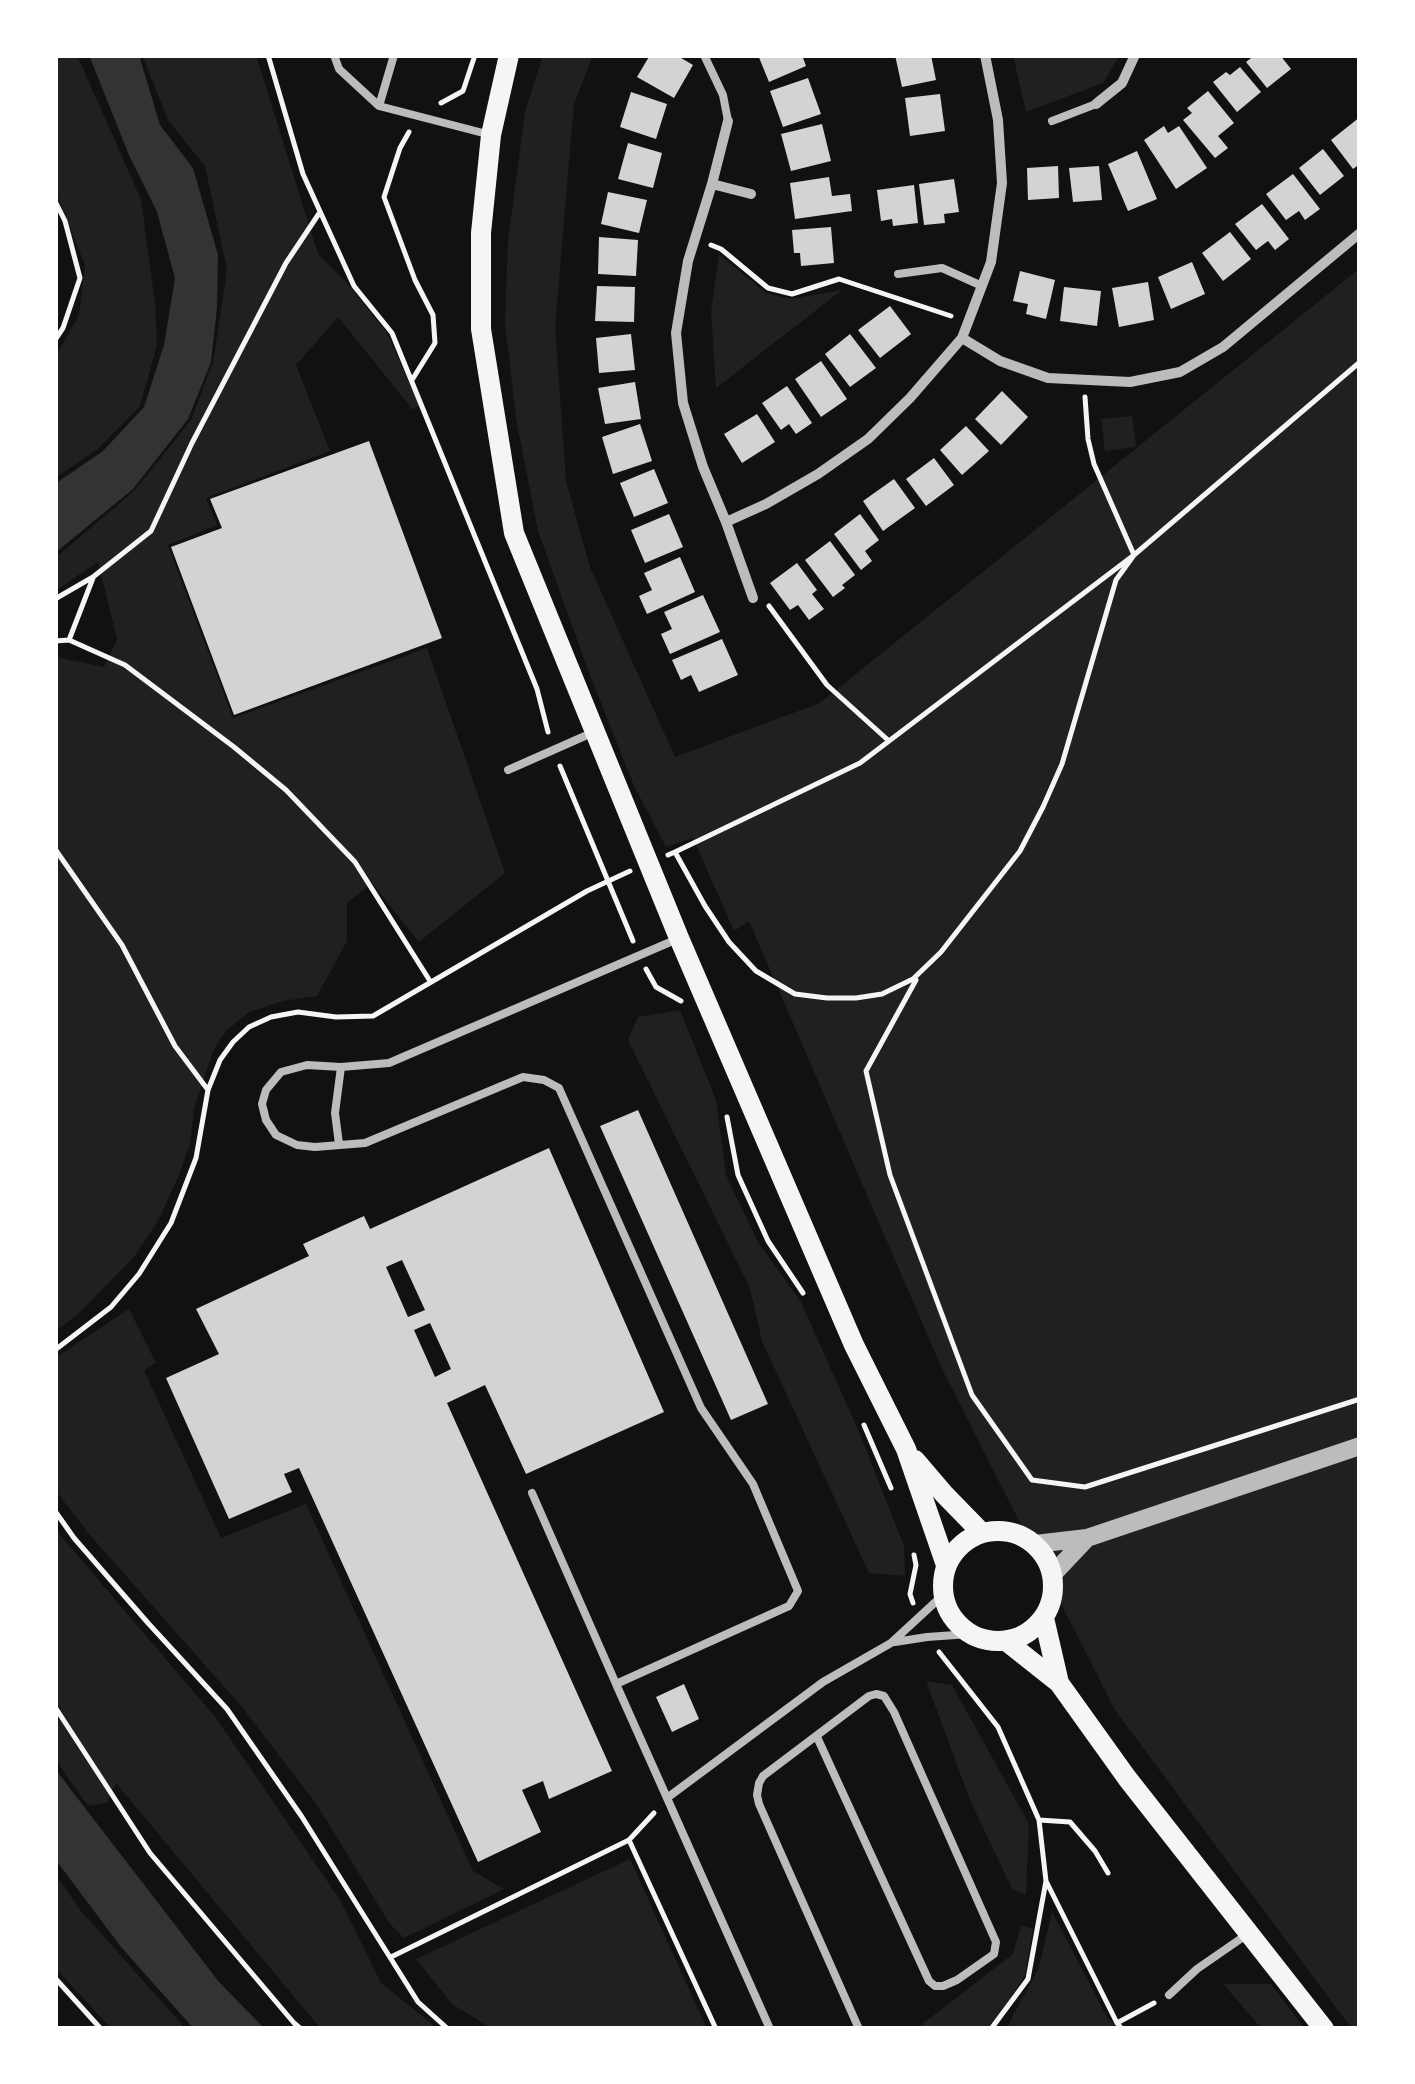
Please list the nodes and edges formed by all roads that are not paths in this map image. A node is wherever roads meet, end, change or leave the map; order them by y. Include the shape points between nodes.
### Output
1 (334, 55) edge
2 (394, 55) edge
3 (510, 55) edge
4 (704, 55) edge
5 (985, 55) edge
6 (1135, 55) edge
7 (1096, 104) joint
8 (379, 106) junction
9 (728, 121) joint
10 (1052, 121) dead end
11 (491, 135) junction
12 (712, 184) junction
13 (752, 194) dead end
14 (1360, 233) edge
15 (898, 274) dead end
16 (982, 286) junction
17 (962, 338) junction
18 (726, 522) junction
19 (754, 598) road end
20 (594, 732) junction
21 (508, 770) dead end
22 (680, 938) junction
23 (341, 1067) junction
24 (338, 1144) junction
25 (1360, 1446) edge
26 (906, 1449) junction
27 (532, 1493) dead end
28 (981, 1532) junction
29 (1086, 1538) junction
30 (1035, 1544) junction
31 (946, 1565) junction
32 (1053, 1574) junction
33 (944, 1596) junction
34 (1044, 1618) junction
35 (970, 1634) junction
36 (1006, 1641) junction
37 (891, 1643) junction
38 (1060, 1683) junction
39 (616, 1684) junction
40 (817, 1737) junction
41 (667, 1798) junction
42 (1249, 1933) junction
43 (1169, 1995) road end
44 (770, 2029) edge
45 (859, 2029) edge
46 (1324, 2029) edge

1 - 8 lane via 339,69
2 - 8 lane
3 - 11 main road
4 - 9 lane
5 - 16 street via 1002,182
6 - 7 street via 1122,83
7 - 10 lane
8 - 11 lane
9 - 12 street
11 - 20 main road via 481,328 514,533
12 - 13 street
12 - 18 street via 688,261 676,333 683,402
14 - 17 street via 1223,348 1180,372 1130,382 1048,378
15 - 16 lane via 942,268
16 - 17 street
17 - 18 street via 868,439
18 - 19 street
20 - 21 lane
20 - 22 main road
22 - 23 lane via 389,1062
22 - 26 main road via 854,1345
23 - 24 lane
23 - 24 lane via 281,1072 262,1104 276,1135 297,1145
24 - 39 lane via 365,1144 523,1077 559,1088 701,1408 753,1484 798,1592 789,1606
25 - 29 street
26 - 28 main road
26 - 31 main road
27 - 39 lane
28 - 30 main road via 1010,1531
28 - 31 main road
29 - 30 street
29 - 32 street
30 - 32 main road
31 - 33 main road
32 - 34 main road
33 - 35 main road
33 - 37 lane
34 - 36 main road
34 - 38 main road
35 - 36 main road
35 - 37 lane
36 - 38 main road
37 - 41 lane via 823,1682
38 - 42 main road
39 - 41 lane
40 - 40 lane via 869,1696 884,1696 894,1712 996,1942 994,1954 957,1980 943,1986 929,1980
40 - 45 lane via 764,1776 757,1795
41 - 44 lane
42 - 43 lane
42 - 46 main road

